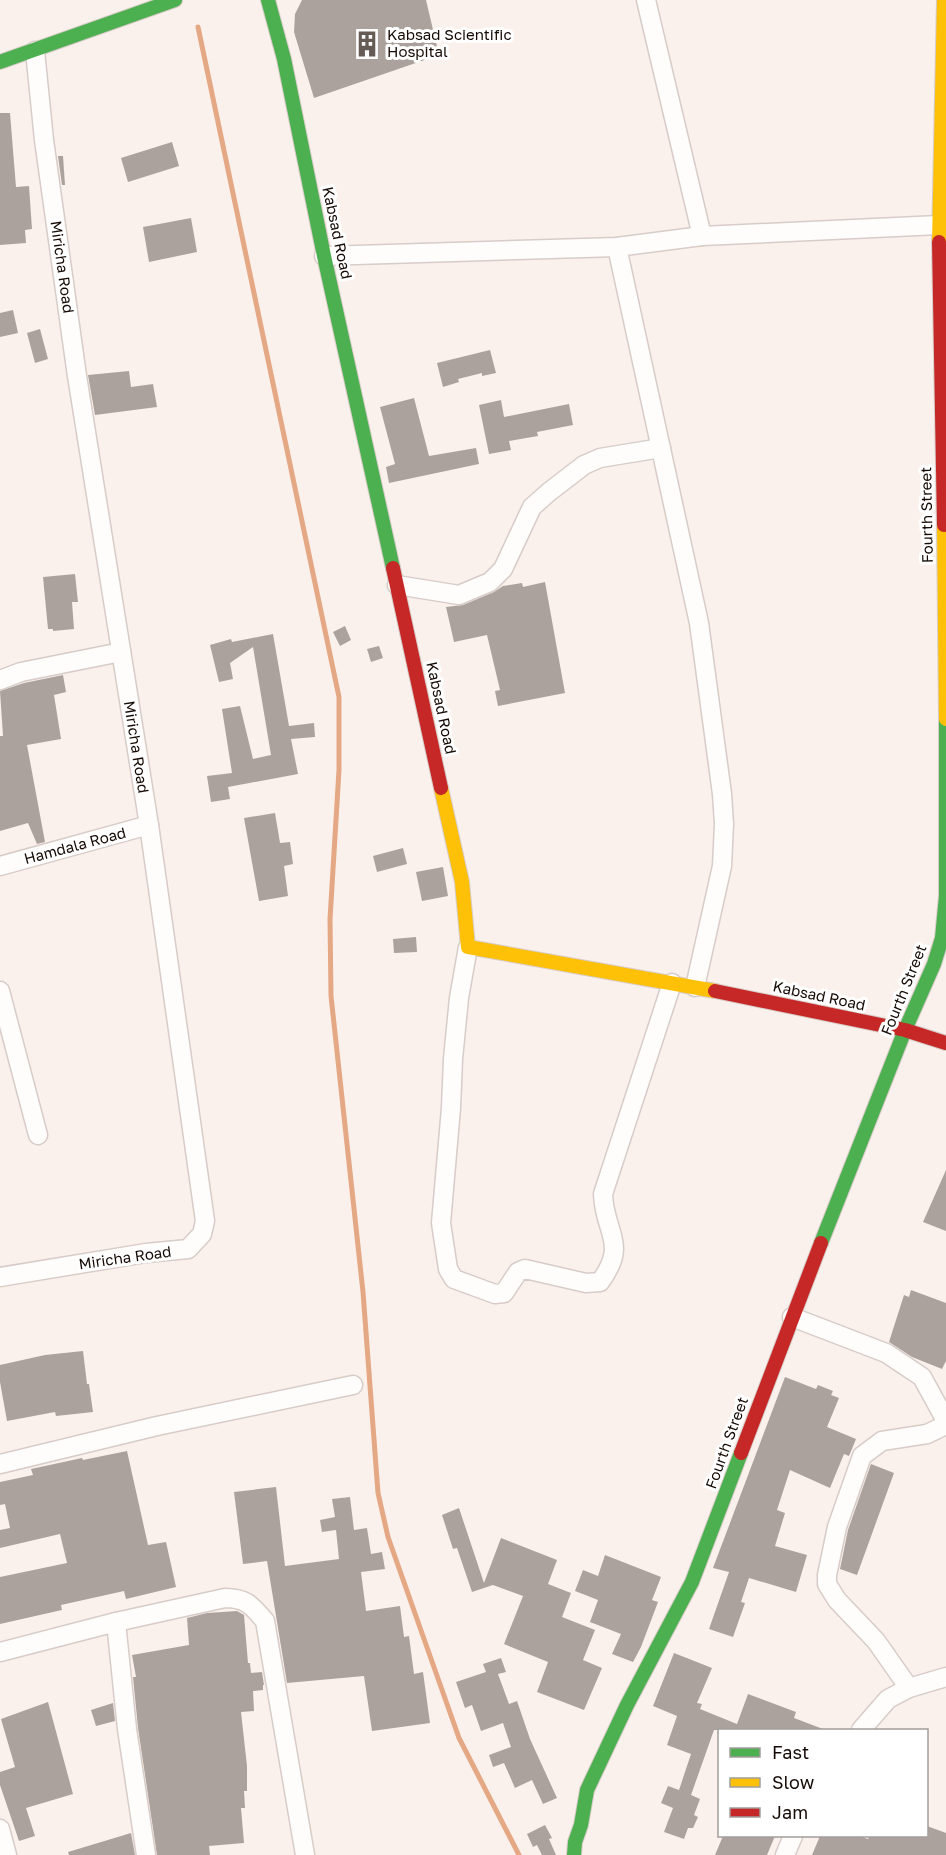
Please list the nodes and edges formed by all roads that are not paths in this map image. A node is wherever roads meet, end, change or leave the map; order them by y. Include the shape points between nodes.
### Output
1 (176, 0) edge
2 (268, 0) edge
3 (646, 0) edge
4 (944, 0) edge
5 (35, 51) junction
6 (0, 62) edge
7 (944, 64) edge
8 (939, 225) junction
9 (702, 236) junction
10 (617, 247) junction
11 (324, 256) junction
12 (661, 448) junction
13 (398, 585) junction
14 (120, 652) junction
15 (946, 664) edge
16 (0, 680) edge
17 (149, 825) junction
18 (0, 866) edge
19 (468, 948) junction
20 (672, 983) junction
21 (695, 987) junction
22 (0, 991) edge
23 (905, 1030) junction
24 (946, 1043) edge
25 (38, 1135) dead end
26 (0, 1278) edge
27 (792, 1317) junction
28 (353, 1385) dead end
29 (946, 1423) edge
30 (0, 1464) edge
31 (116, 1622) junction
32 (0, 1652) edge
33 (946, 1677) edge
34 (909, 1688) junction
35 (863, 1729) edge
36 (0, 1829) edge
37 (793, 1837) edge
38 (7, 1855) edge
39 (146, 1855) edge
40 (304, 1855) edge
41 (574, 1855) edge
42 (784, 1855) edge

1 - 5 street
2 - 11 street, Kabsad Road via 284,58
3 - 9 street
4 - 7 street, Fourth Street
5 - 6 street
5 - 14 street, Miricha Road via 77,376
7 - 8 street, Fourth Street
8 - 9 street
8 - 15 street, Fourth Street
9 - 10 street
10 - 11 street
10 - 12 street
11 - 13 street, Kabsad Road
12 - 13 street via 600,458 584,465 549,492 532,507 502,569 490,582 459,596
12 - 21 street via 699,623 724,824 722,866
13 - 19 street, Kabsad Road via 462,882
14 - 16 street via 21,672
14 - 17 street, Miricha Road
15 - 23 street, Fourth Street via 946,896 942,938
17 - 18 street, Hamdala Road
17 - 26 street, Miricha Road via 205,1221 202,1234 188,1249
19 - 20 street, Kabsad Road
19 - 20 street via 453,1059 441,1223 448,1269 454,1279 495,1294 504,1293 518,1272 525,1269 586,1283 600,1282 610,1269 615,1253 614,1235 603,1194
20 - 21 street, Kabsad Road
21 - 23 street, Kabsad Road
22 - 25 street
23 - 24 street, Kabsad Road
23 - 27 street, Fourth Street
27 - 29 street via 886,1353 922,1377
27 - 41 street, Fourth Street via 692,1582 586,1790
28 - 30 street
29 - 34 street via 927,1434 882,1441 862,1456 837,1527 827,1575 827,1584 837,1600 876,1641
31 - 32 street
31 - 39 street
31 - 40 street via 225,1598 240,1598 265,1621
33 - 34 street
34 - 35 street via 888,1700
36 - 38 street
37 - 42 street

